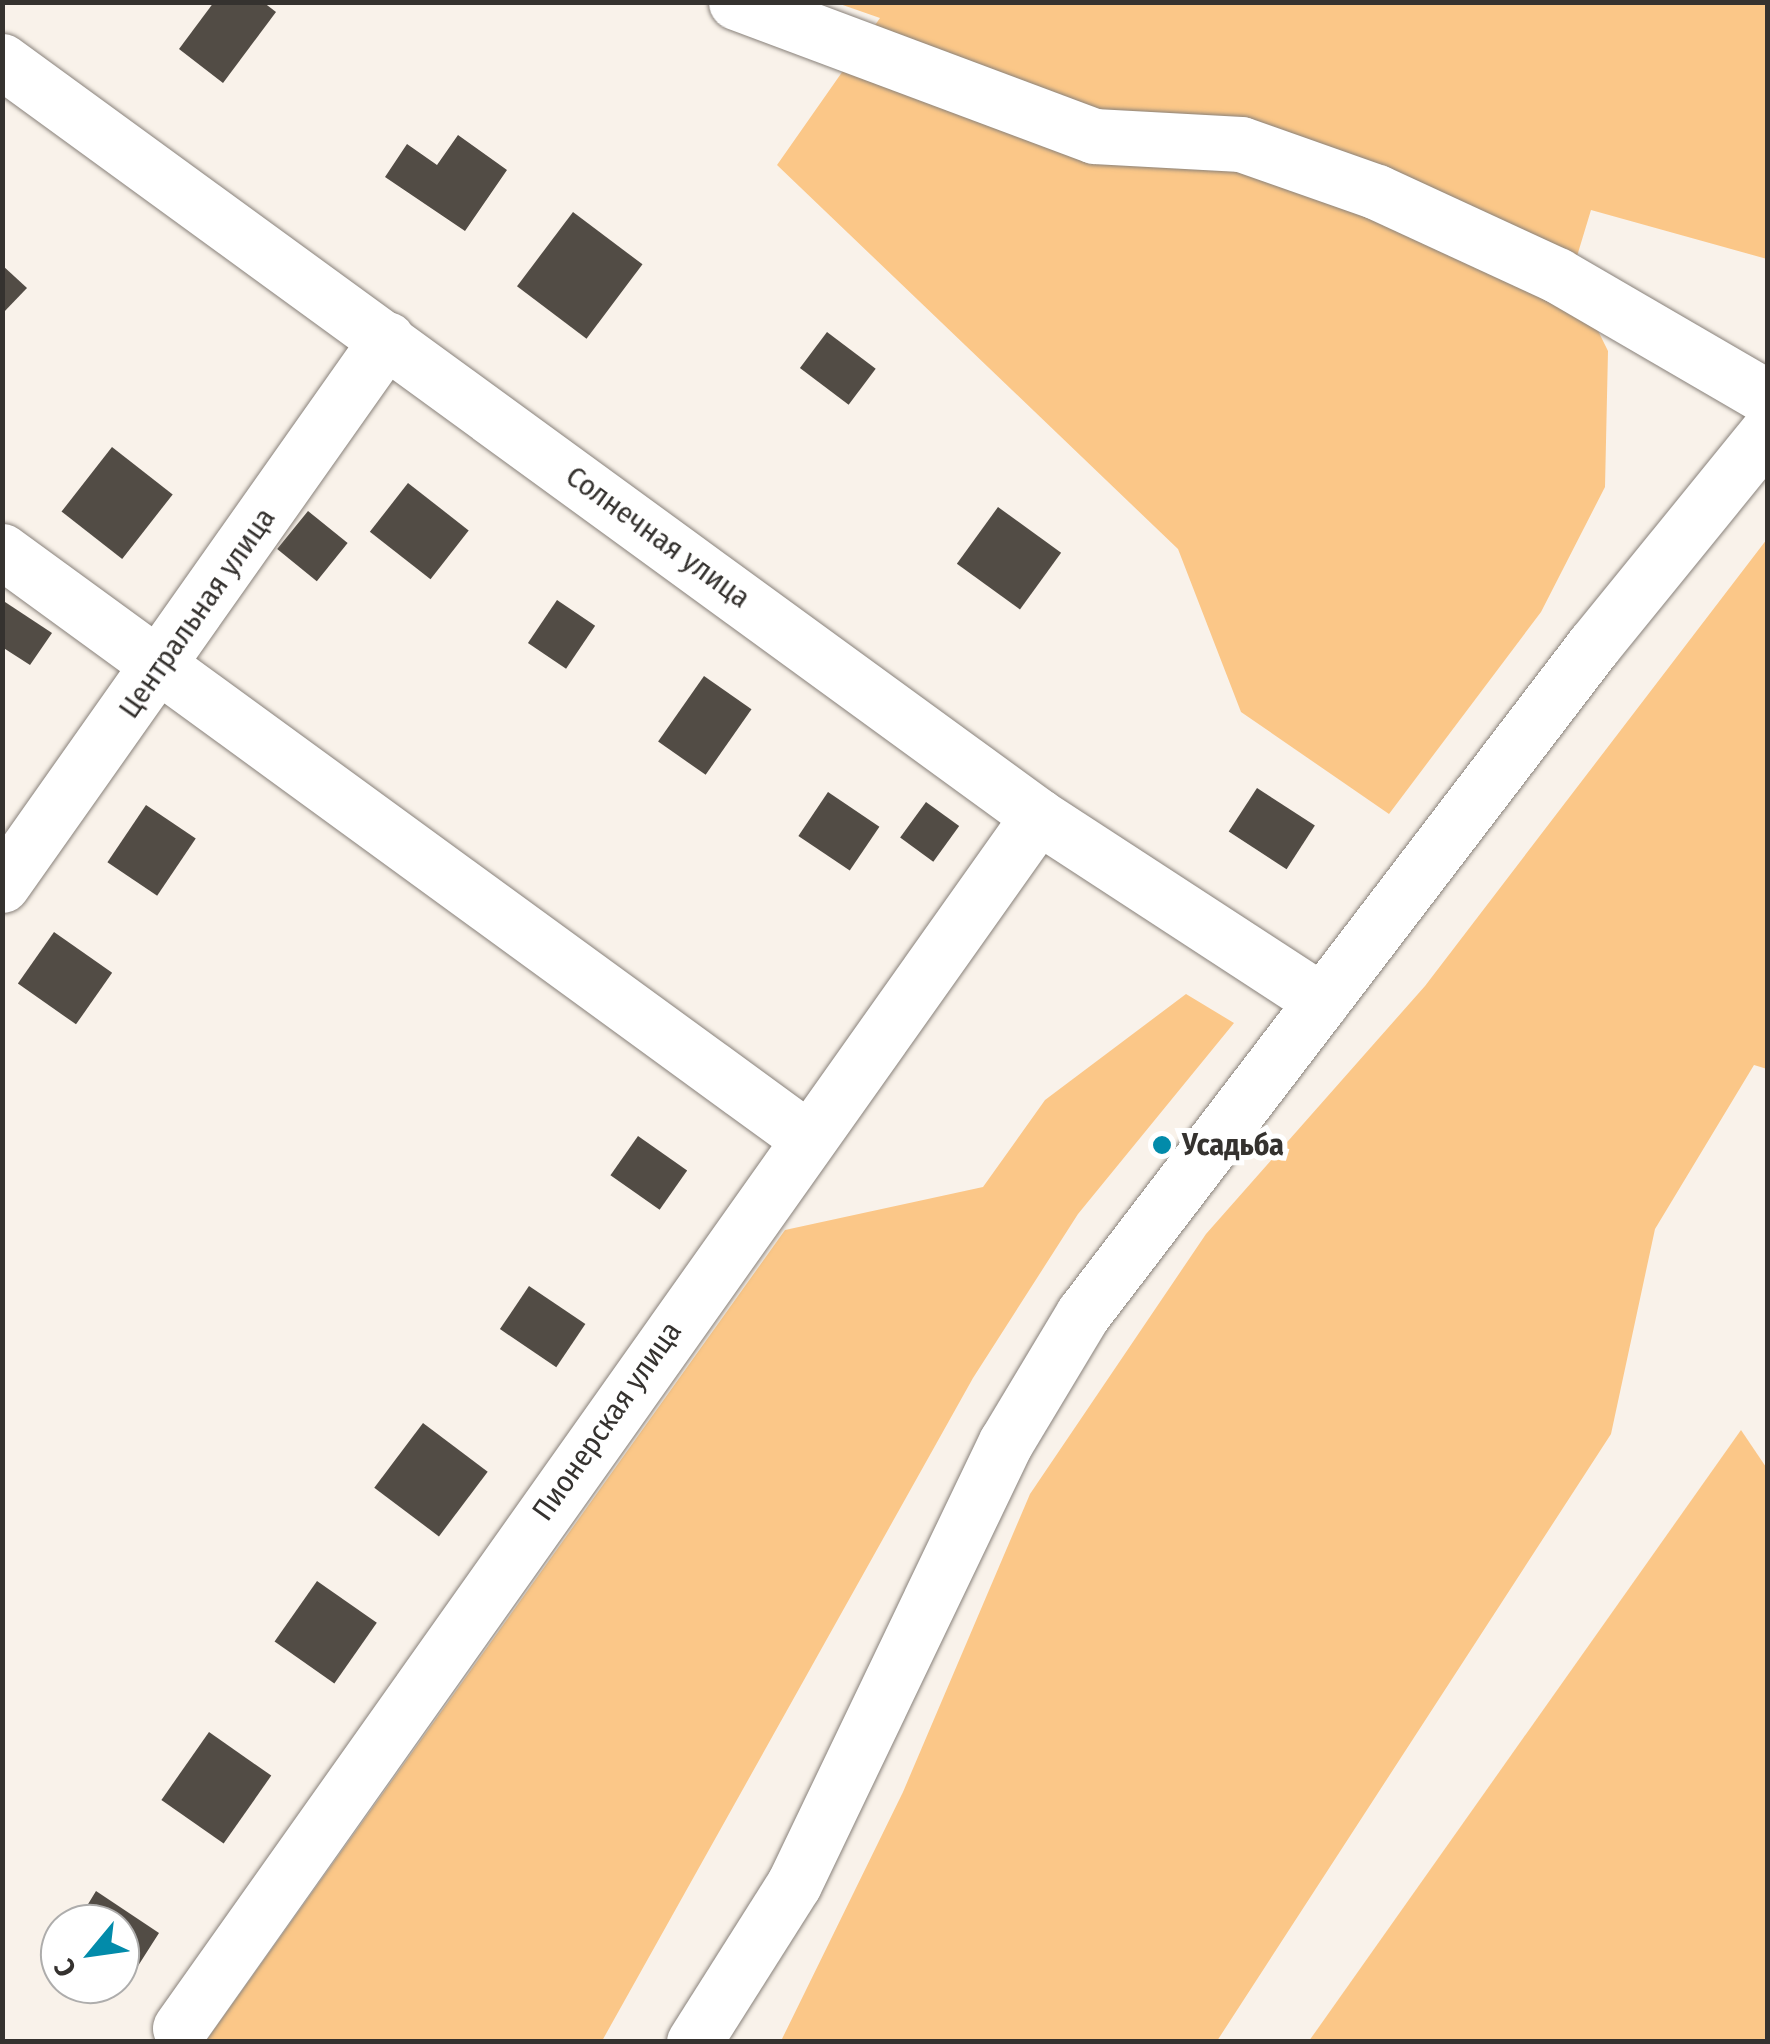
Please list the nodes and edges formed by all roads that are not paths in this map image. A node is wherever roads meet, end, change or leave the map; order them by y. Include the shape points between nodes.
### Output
1 (736, 2) edge
2 (2, 61) edge
3 (387, 339) junction
4 (1768, 398) edge
5 (1768, 432) edge
6 (2, 551) edge
7 (161, 668) junction
8 (1038, 816) junction
9 (2, 884) edge
10 (1322, 1001) junction
11 (806, 1137) junction
12 (180, 2028) dead end
13 (694, 2042) edge

1 - 4 street via 1094,136 1242,144 1377,192 1557,275
2 - 3 street, Солнечная улица
3 - 7 street, Центральная улица
3 - 8 street, Солнечная улица
5 - 10 street via 1594,644
6 - 7 street
7 - 9 street, Центральная улица
7 - 11 street
8 - 10 street, Солнечная улица
8 - 11 street, Пионерская улица
10 - 13 street via 1083,1314 1044,1378 1006,1442 794,1884
11 - 12 street, Пионерская улица

